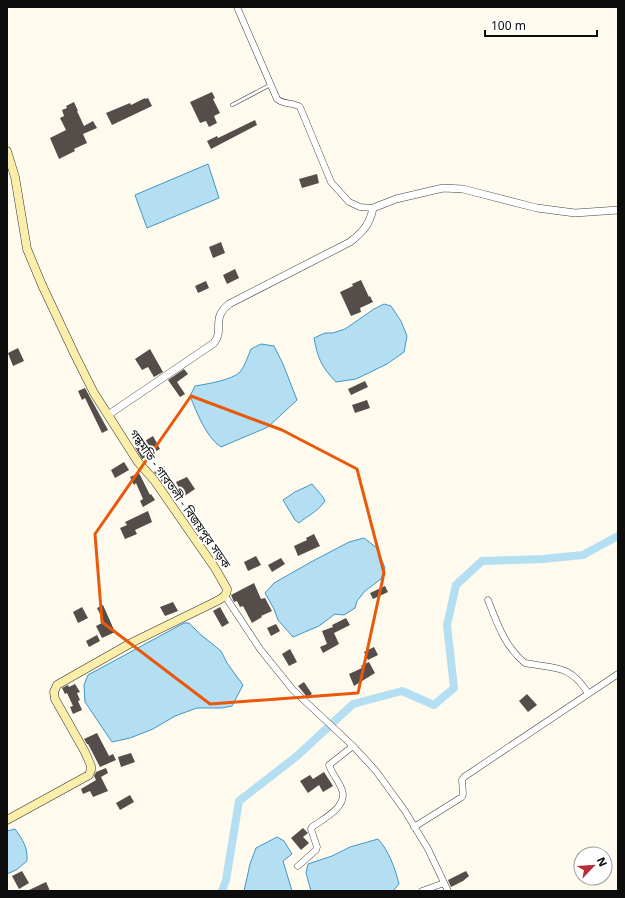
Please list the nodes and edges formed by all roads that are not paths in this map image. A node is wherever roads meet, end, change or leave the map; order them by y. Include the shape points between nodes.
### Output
1 (237, 7) edge
2 (270, 85) junction
3 (232, 105) dead end
4 (7, 151) edge
5 (373, 208) junction
6 (618, 210) edge
7 (108, 415) junction
8 (225, 596) junction
9 (488, 600) dead end
10 (618, 674) edge
11 (588, 693) junction
12 (353, 746) junction
13 (7, 820) edge
14 (414, 827) junction
15 (298, 866) dead end
16 (444, 883) junction
17 (422, 891) edge
18 (448, 891) edge

1 - 2 street
2 - 3 lane
2 - 5 street via 279,101 300,107 331,182 349,202 360,207
4 - 7 main road, গন্ধমতি - গাবতলী - বিজয়পুর সড়ক via 15,178 27,248 60,323 94,393
5 - 6 street via 396,199 443,188 463,189 537,208 575,212
5 - 7 street via 371,219 365,229 350,242 229,304 219,315 218,338 214,343
7 - 8 main road, গন্ধমতি - গাবতলী - বিজয়পুর সড়ক via 138,462 154,480 215,568 227,589
8 - 12 street via 264,655 293,690
8 - 13 main road via 105,657 57,685 55,699 85,752 91,770 89,775
9 - 11 street via 503,635 512,651 521,660 525,663 564,669 577,678
10 - 11 street
11 - 14 street via 464,777 462,797
12 - 14 street via 376,771
12 - 15 street via 329,765 342,790 343,800 338,808 312,827 316,850
14 - 16 street
16 - 17 street
16 - 18 street

